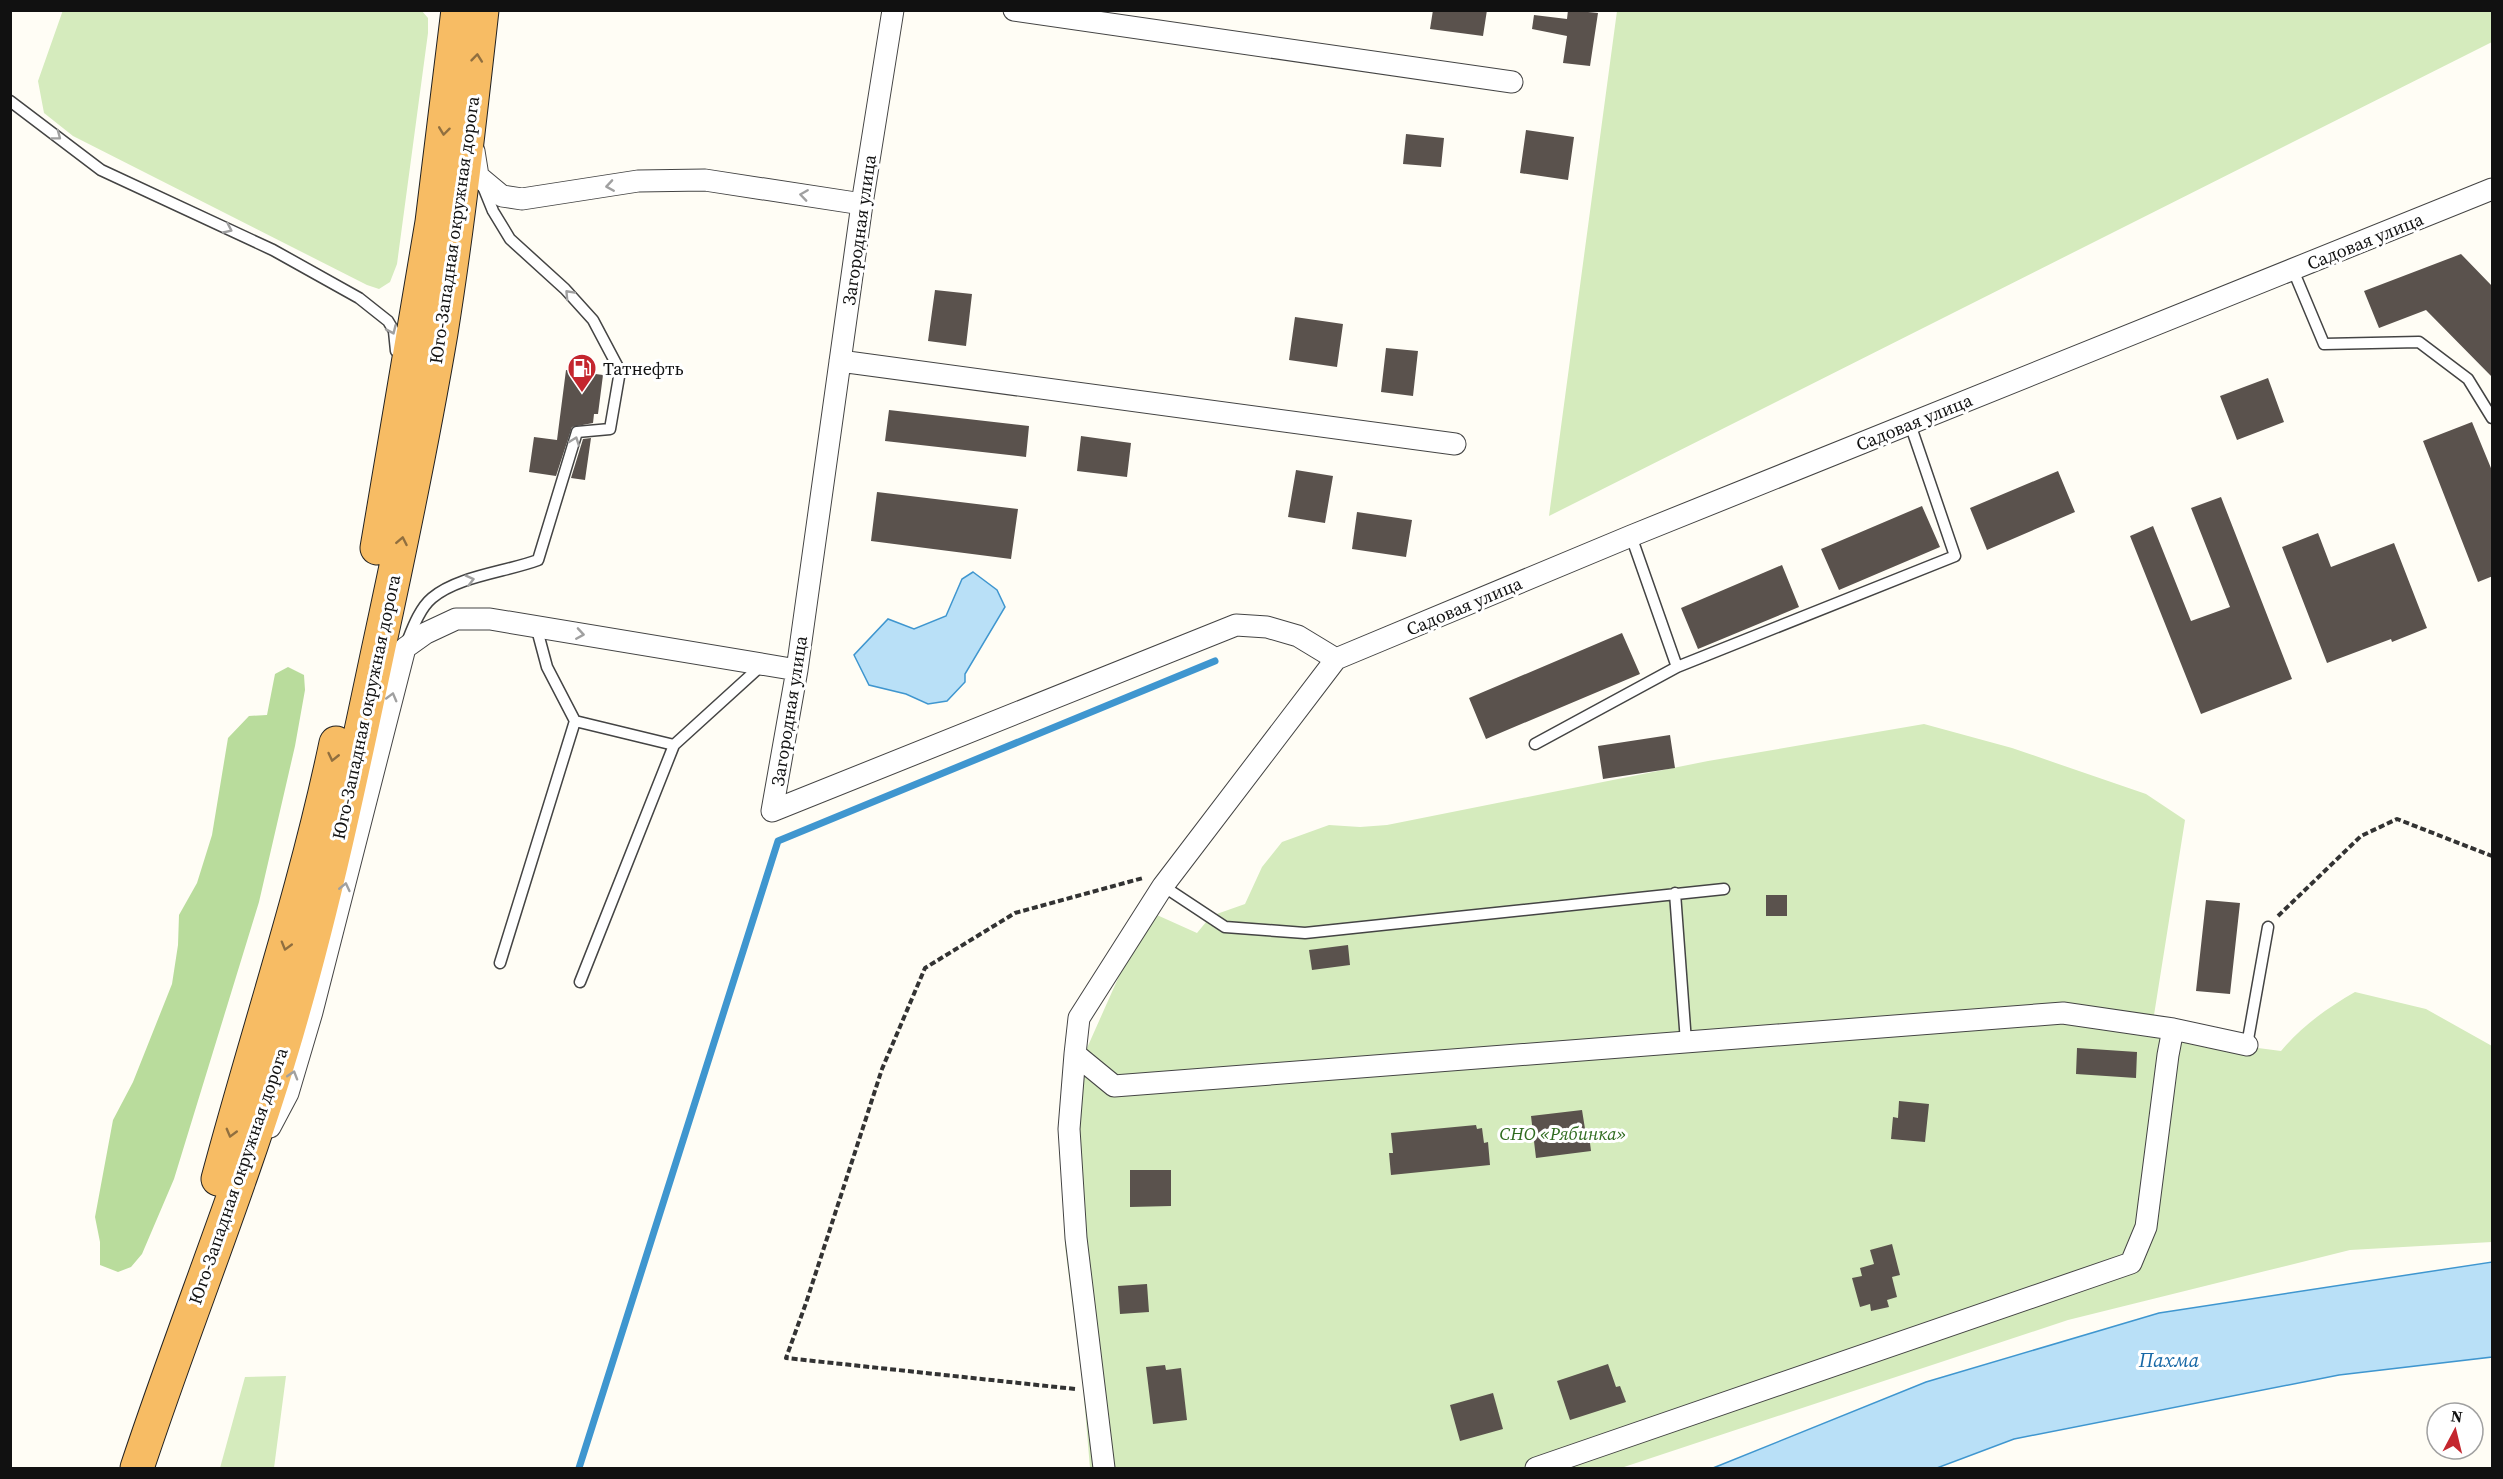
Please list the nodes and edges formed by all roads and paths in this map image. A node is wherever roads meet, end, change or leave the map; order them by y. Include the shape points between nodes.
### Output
1 (458, 10) edge
2 (482, 10) edge
3 (893, 10) edge
4 (1014, 10) edge
5 (1512, 82) dead end
6 (10, 101) edge
7 (470, 122) junction
8 (478, 176) junction
9 (2493, 189) edge
10 (862, 204) junction
11 (2293, 270) junction
12 (840, 361) junction
13 (395, 362) dead end
14 (393, 383) dead end
15 (2493, 418) edge
16 (1910, 424) junction
17 (396, 438) junction
18 (1455, 444) dead end
19 (1631, 536) junction
20 (536, 626) junction
21 (405, 648) junction
22 (1336, 659) junction
23 (762, 664) junction
24 (1677, 667) junction
25 (797, 670) junction
26 (575, 721) junction
27 (1535, 744) dead end
28 (674, 745) junction
29 (2493, 856) edge
30 (1168, 878) junction
31 (1724, 889) dead end
32 (1675, 893) junction
33 (2268, 927) joint
34 (500, 963) dead end
35 (580, 982) dead end
36 (2173, 1029) junction
37 (1686, 1042) junction
38 (2247, 1045) joint
39 (1075, 1054) junction
40 (230, 1202) junction
41 (165, 1384) junction
42 (1094, 1386) junction
43 (137, 1468) edge
44 (1104, 1468) edge
45 (1536, 1468) edge

1 -> 17 highway, Юго-Западная окружная дорога via 432,222
7 -> 2 highway, Юго-Западная окружная дорога
3 - 10 street, Загородная улица
4 - 5 street
6 -> 13 lane via 101,170 273,250 367,303 394,331
7 - 8 street
40 -> 7 highway, Юго-Западная окружная дорога via 288,1030 351,780 426,413
10 -> 8 street via 705,180 638,181 522,199 502,196
21 -> 8 lane via 414,623 432,598 458,583 538,560 577,432 610,429 620,371 593,320 510,239
9 - 11 street, Садовая улица
10 - 12 street, Загородная улица
11 - 15 lane via 2324,344 2419,342 2468,379
11 - 16 street, Садовая улица
12 - 18 street
12 - 25 street, Загородная улица
14 - 17 lane
16 - 19 street, Садовая улица
16 - 24 lane via 1955,556
17 -> 41 highway, Юго-Западная окружная дорога via 335,750 295,915 240,1098
19 - 22 street, Садовая улица
19 - 24 lane
20 - 21 street via 456,619
20 -> 23 street
20 - 26 lane via 548,667
40 -> 21 street via 288,1093
22 - 25 street, Загородная улица via 1298,636 1267,627 1236,625 772,811
22 - 30 street
23 - 25 street
23 - 28 lane
24 - 27 lane
26 - 28 lane
26 - 34 lane
28 - 35 lane
29 - 33 path via 2397,819 2361,836
30 - 32 lane via 1226,927 1305,933
30 - 39 street via 1079,1018
30 - 42 path via 1015,913 925,968 882,1070 786,1358 1082,1390
31 - 32 lane
32 - 37 lane
33 - 38 lane
36 - 37 street via 2063,1013
36 - 38 street
36 - 45 street via 2146,1227 2131,1263
37 - 39 street via 1114,1086
39 - 42 street via 1069,1129 1076,1239
40 - 41 highway, Юго-Западная окружная дорога
41 - 43 highway, Юго-Западная окружная дорога
42 - 44 street

